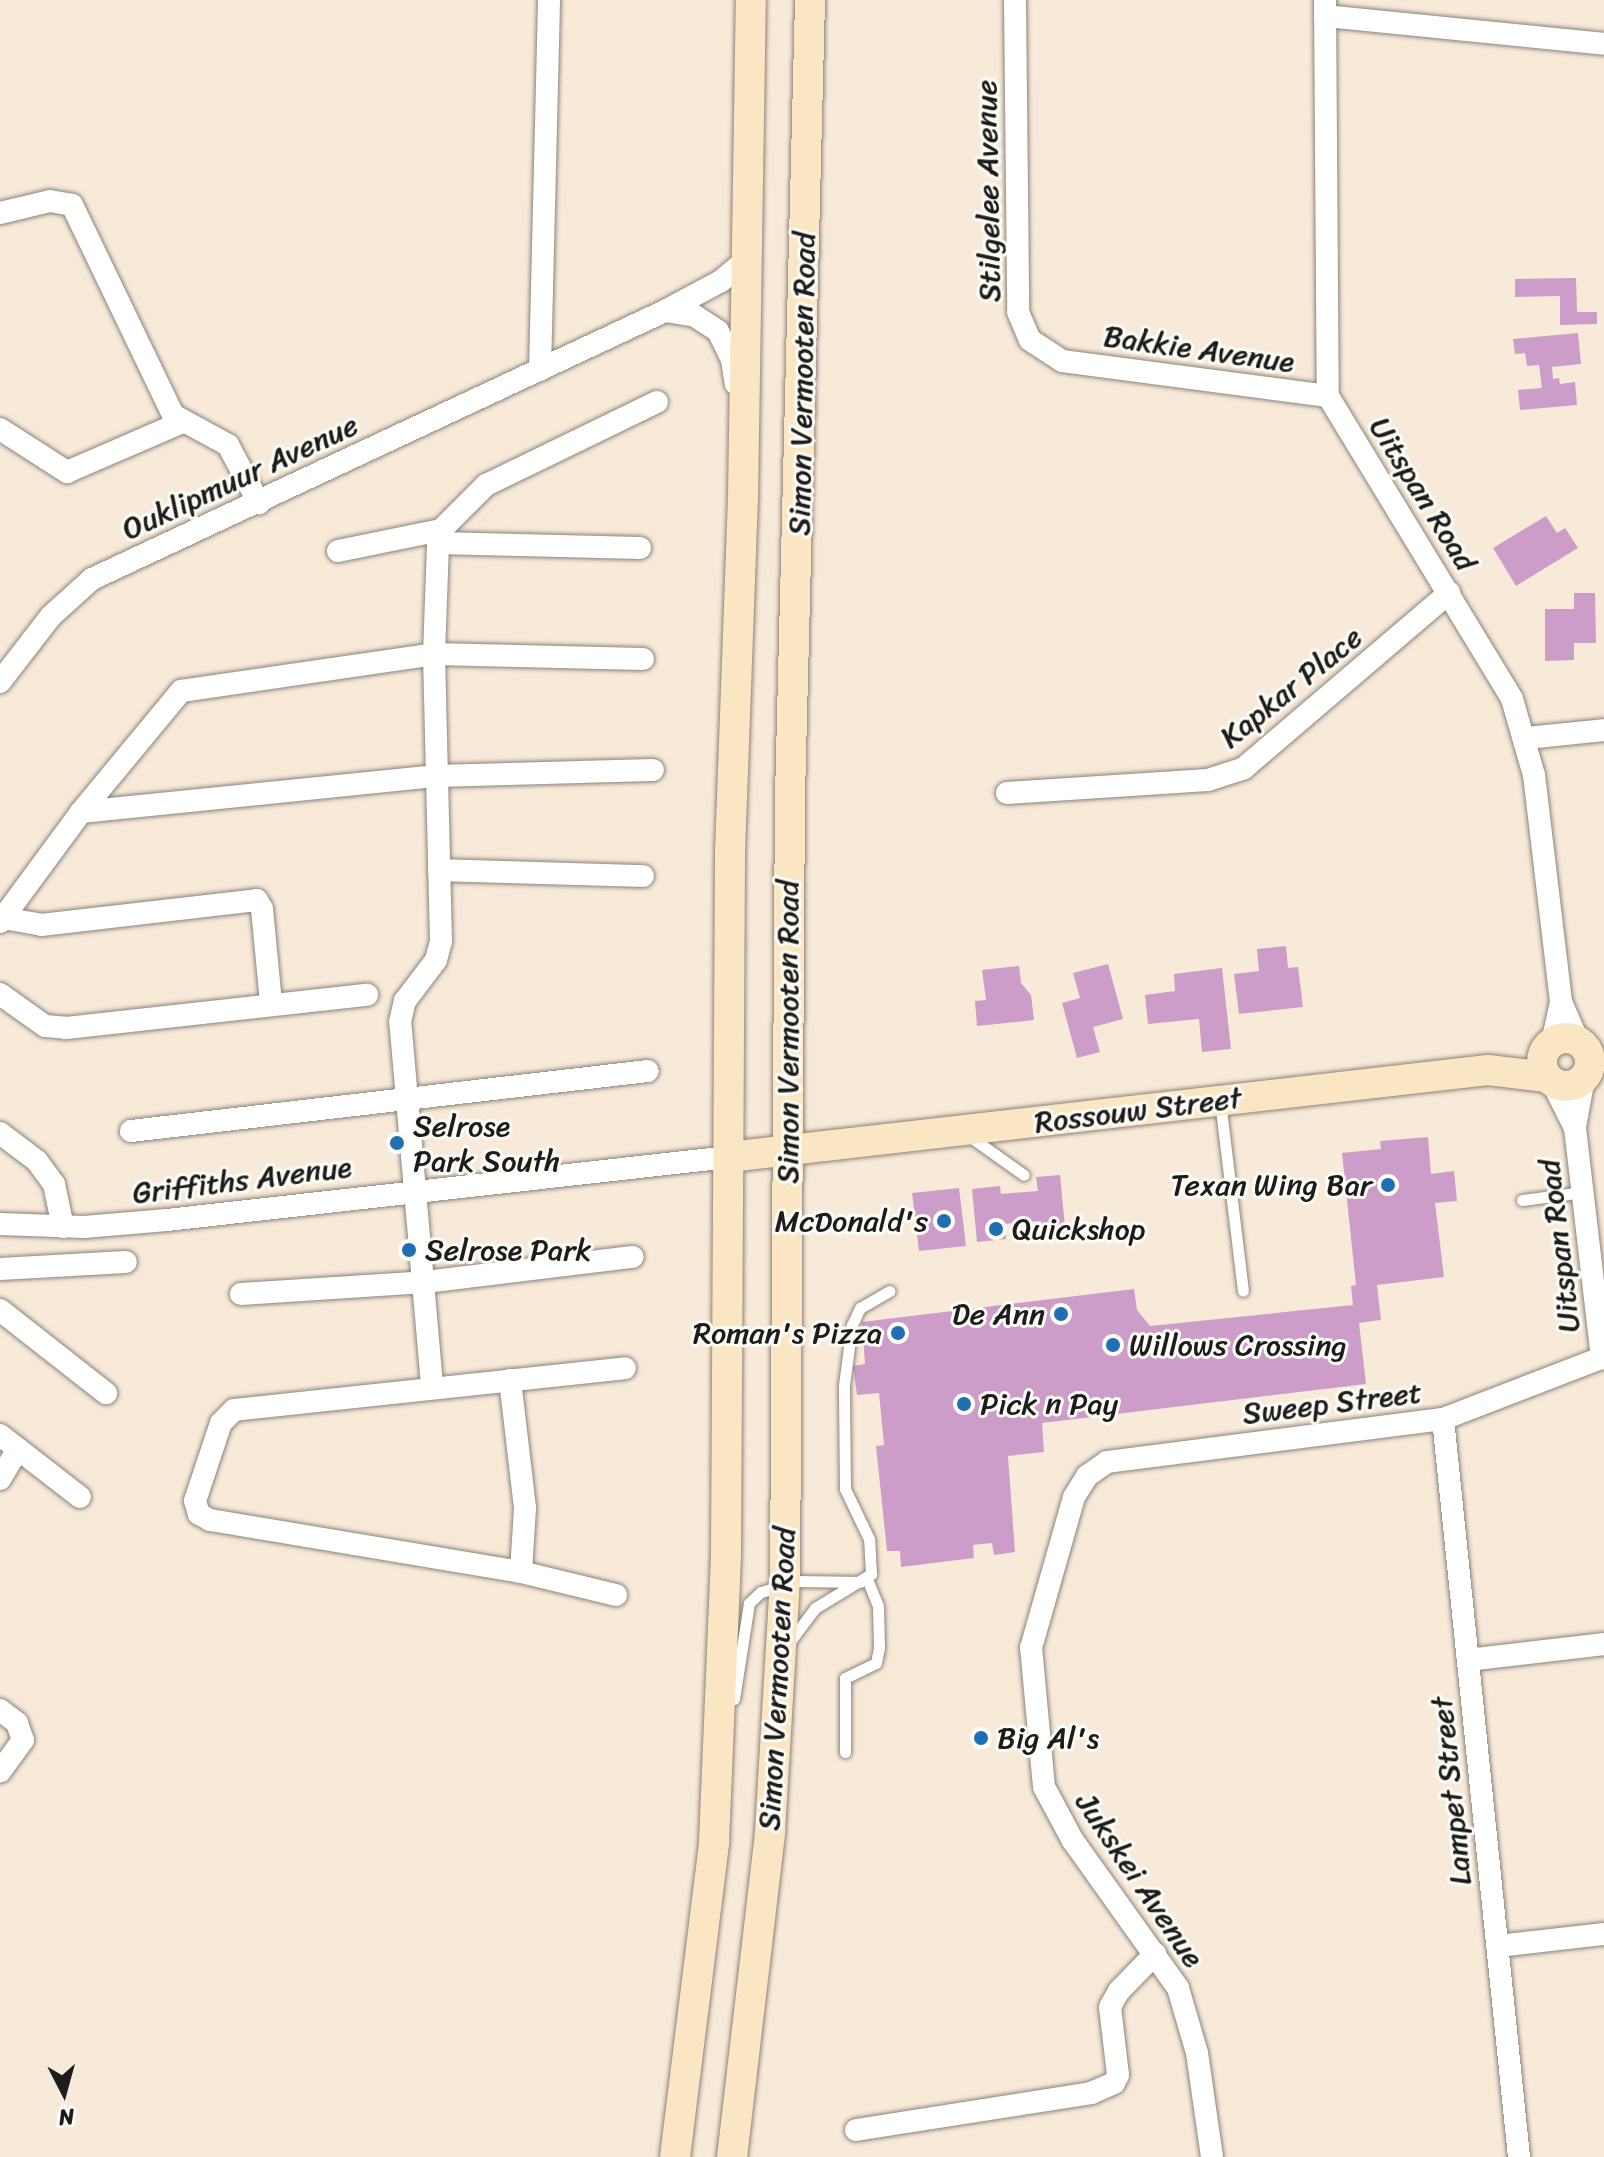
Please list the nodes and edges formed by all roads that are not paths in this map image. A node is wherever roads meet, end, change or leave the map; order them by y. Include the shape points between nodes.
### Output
1 (549, 0) edge
2 (751, 0) edge
3 (810, 0) edge
4 (1015, 0) edge
5 (1325, 8) edge
6 (1604, 44) edge
7 (0, 213) edge
8 (748, 258) junction
9 (665, 311) junction
10 (1062, 361) joint
11 (540, 370) junction
12 (1328, 396) junction
13 (657, 402) dead end
14 (180, 423) junction
15 (0, 429) edge
16 (744, 441) junction
17 (259, 503) junction
18 (440, 537) junction
19 (640, 548) dead end
20 (338, 551) dead end
21 (1449, 593) junction
22 (434, 654) junction
23 (643, 659) dead end
24 (4, 668) edge
25 (1604, 730) edge
26 (1527, 738) junction
27 (653, 770) dead end
28 (437, 776) junction
29 (1007, 793) dead end
30 (81, 812) junction
31 (439, 870) junction
32 (643, 876) dead end
33 (1, 920) edge
34 (0, 994) edge
35 (367, 995) dead end
36 (271, 1002) junction
37 (1580, 1054) edge
38 (1488, 1070) junction
39 (648, 1071) dead end
40 (1550, 1080) junction
41 (407, 1099) junction
42 (1220, 1100) junction
43 (1575, 1128) junction
44 (131, 1131) dead end
45 (962, 1131) junction
46 (0, 1133) edge
47 (788, 1151) junction
48 (729, 1157) junction
49 (1024, 1175) dead end
50 (418, 1189) junction
51 (1583, 1192) junction
52 (1522, 1200) dead end
53 (0, 1224) edge
54 (63, 1227) junction
55 (632, 1257) dead end
56 (126, 1262) dead end
57 (0, 1269) edge
58 (425, 1282) junction
59 (889, 1291) dead end
60 (1243, 1291) dead end
61 (241, 1294) dead end
62 (0, 1310) edge
63 (1603, 1358) edge
64 (625, 1368) dead end
65 (510, 1380) junction
66 (432, 1385) junction
67 (106, 1393) dead end
68 (1443, 1419) junction
69 (0, 1435) edge
70 (18, 1449) junction
71 (0, 1479) edge
72 (80, 1497) dead end
73 (1074, 1497) joint
74 (521, 1572) junction
75 (866, 1582) junction
76 (785, 1583) junction
77 (616, 1595) dead end
78 (1604, 1644) edge
79 (781, 1657) junction
80 (1468, 1660) junction
81 (0, 1710) edge
82 (845, 1752) dead end
83 (0, 1772) edge
84 (714, 1842) junction
85 (1604, 1934) edge
86 (1498, 1946) junction
87 (1155, 1954) junction
88 (856, 2130) dead end
89 (675, 2157) edge
90 (732, 2157) edge
91 (1212, 2157) edge
92 (1519, 2157) edge

1 - 11 street
2 - 8 main road, Simon Vermooten Road
3 - 47 main road, Simon Vermooten Road via 790,796
4 - 10 street, Stilgelee Avenue via 1018,312 1030,340
5 - 6 street
5 - 12 street
7 - 14 street via 61,200 78,212
8 - 9 street, Ouklipmuur Avenue via 721,281
8 - 16 main road, Simon Vermooten Road
9 - 11 street, Ouklipmuur Avenue
9 - 16 street via 695,316 718,331 732,360
10 - 12 street, Bakkie Avenue
11 - 17 street, Ouklipmuur Avenue
12 - 21 street, Uitspan Road
13 - 18 street via 486,485
14 - 15 street via 67,472
14 - 17 street via 228,445
16 - 48 main road, Simon Vermooten Road via 730,852
17 - 24 street, Ouklipmuur Avenue via 92,579
18 - 19 street
18 - 20 street
18 - 22 street
21 - 26 street, Uitspan Road via 1512,699
21 - 29 street, Kapkar Place via 1266,753 1235,772 1208,780
22 - 23 street
22 - 28 street
22 - 30 street via 181,691
25 - 26 street
26 - 37 street, Uitspan Road via 1561,1002
27 - 28 street
28 - 30 street
28 - 31 street
30 - 33 street
31 - 32 street
31 - 41 street via 441,941 436,960 405,1001 400,1022
33 - 36 street via 41,925 257,900
34 - 36 street via 54,1028
35 - 36 street
37 - 38 main road, Rossouw Street
37 - 40 main road via 1543,1057
37 - 43 street, Uitspan Road
38 - 40 main road, Rossouw Street
38 - 42 main road, Rossouw Street
39 - 41 street
40 - 43 street, Uitspan Road
41 - 44 street
41 - 50 street
42 - 45 main road, Rossouw Street
42 - 60 lane
43 - 51 street, Uitspan Road
45 - 47 main road, Rossouw Street
45 - 49 lane
46 - 54 street via 37,1161 54,1184
47 - 48 main road, Rossouw Street
47 - 76 main road, Simon Vermooten Road
48 - 50 street, Griffiths Avenue
48 - 84 main road, Simon Vermooten Road via 726,1537
50 - 54 street, Griffiths Avenue via 167,1220
50 - 58 street
51 - 52 lane
51 - 63 street, Uitspan Road
53 - 54 street, Griffiths Avenue
55 - 58 street
56 - 57 street
58 - 61 street
58 - 66 street
59 - 75 lane via 860,1308 852,1325 844,1385 845,1489 869,1539
62 - 67 street
63 - 68 street, Sweep Street
64 - 65 street
65 - 66 street
65 - 74 street via 525,1508
66 - 74 street via 234,1410 221,1423 195,1508 210,1520
68 - 73 street, Sweep Street via 1135,1455 1107,1462 1087,1476
68 - 80 street, Lampet Street
69 - 70 street
70 - 71 street
70 - 72 street
73 - 87 street, Jukskei Avenue via 1031,1648 1044,1787 1073,1841
74 - 77 street
75 - 76 lane
75 - 79 lane via 815,1608
75 - 82 lane via 878,1606 879,1647 876,1663 845,1678
76 - 79 main road, Simon Vermooten Road
76 - 84 lane via 761,1592 745,1613
78 - 80 street
79 - 90 main road, Simon Vermooten Road via 758,1955
80 - 86 street, Lampet Street
81 - 83 street via 20,1727 23,1740
84 - 89 main road, Simon Vermooten Road
85 - 86 street
86 - 92 street, Lampet Street
87 - 88 street via 1110,2007 1118,2075 1114,2083 1091,2093
87 - 91 street, Jukskei Avenue via 1189,2014

